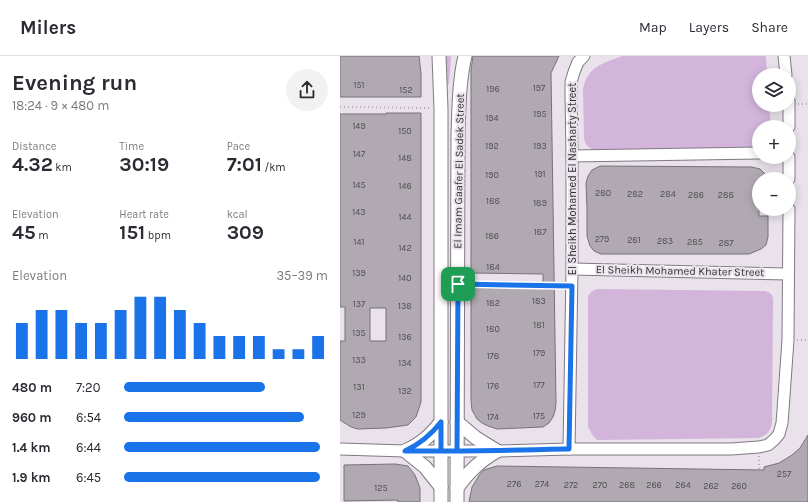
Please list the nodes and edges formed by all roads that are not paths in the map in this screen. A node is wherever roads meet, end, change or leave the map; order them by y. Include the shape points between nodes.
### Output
1 (439, 56) edge
2 (465, 56) edge
3 (584, 56) edge
4 (784, 56) edge
5 (785, 68) edge
6 (752, 153) edge
7 (572, 156) junction
8 (789, 216) edge
9 (572, 269) junction
10 (788, 274) junction
11 (441, 422) junction
12 (457, 422) junction
13 (340, 448) edge
14 (569, 449) junction
15 (405, 451) junction
16 (441, 451) junction
17 (457, 451) junction
18 (497, 451) junction
19 (441, 487) junction
20 (457, 488) junction
21 (441, 502) edge
22 (458, 502) edge

1 - 11 street, El Imam Gaafer El Sadek Street
2 - 12 street, El Imam Gaafer El Sadek Street via 459,112
3 - 7 street, El Sheikh Mohamed El Nasharty Street via 578,62 571,82
4 - 5 street
6 - 7 street
7 - 9 street, El Sheikh Mohamed El Nasharty Street
8 - 10 street
9 - 10 street, El Sheikh Mohamed Khater Street
9 - 14 street, El Sheikh Mohamed El Nasharty Street
10 - 14 street via 788,340 782,422 778,434 768,445 731,449
11 - 15 street via 425,439
11 - 16 street, El Imam Gaafer El Sadek Street
12 - 17 street, El Imam Gaafer El Sadek Street
12 - 18 street
13 - 15 street
14 - 18 street
15 - 16 street
15 - 19 street via 425,467
16 - 17 street
16 - 19 street, El Imam Gaafer El Sadek Street
17 - 18 street
17 - 20 street, El Imam Gaafer El Sadek Street
18 - 20 street via 474,466
19 - 21 street, El Imam Gaafer El Sadek Street
20 - 22 street, El Imam Gaafer El Sadek Street

